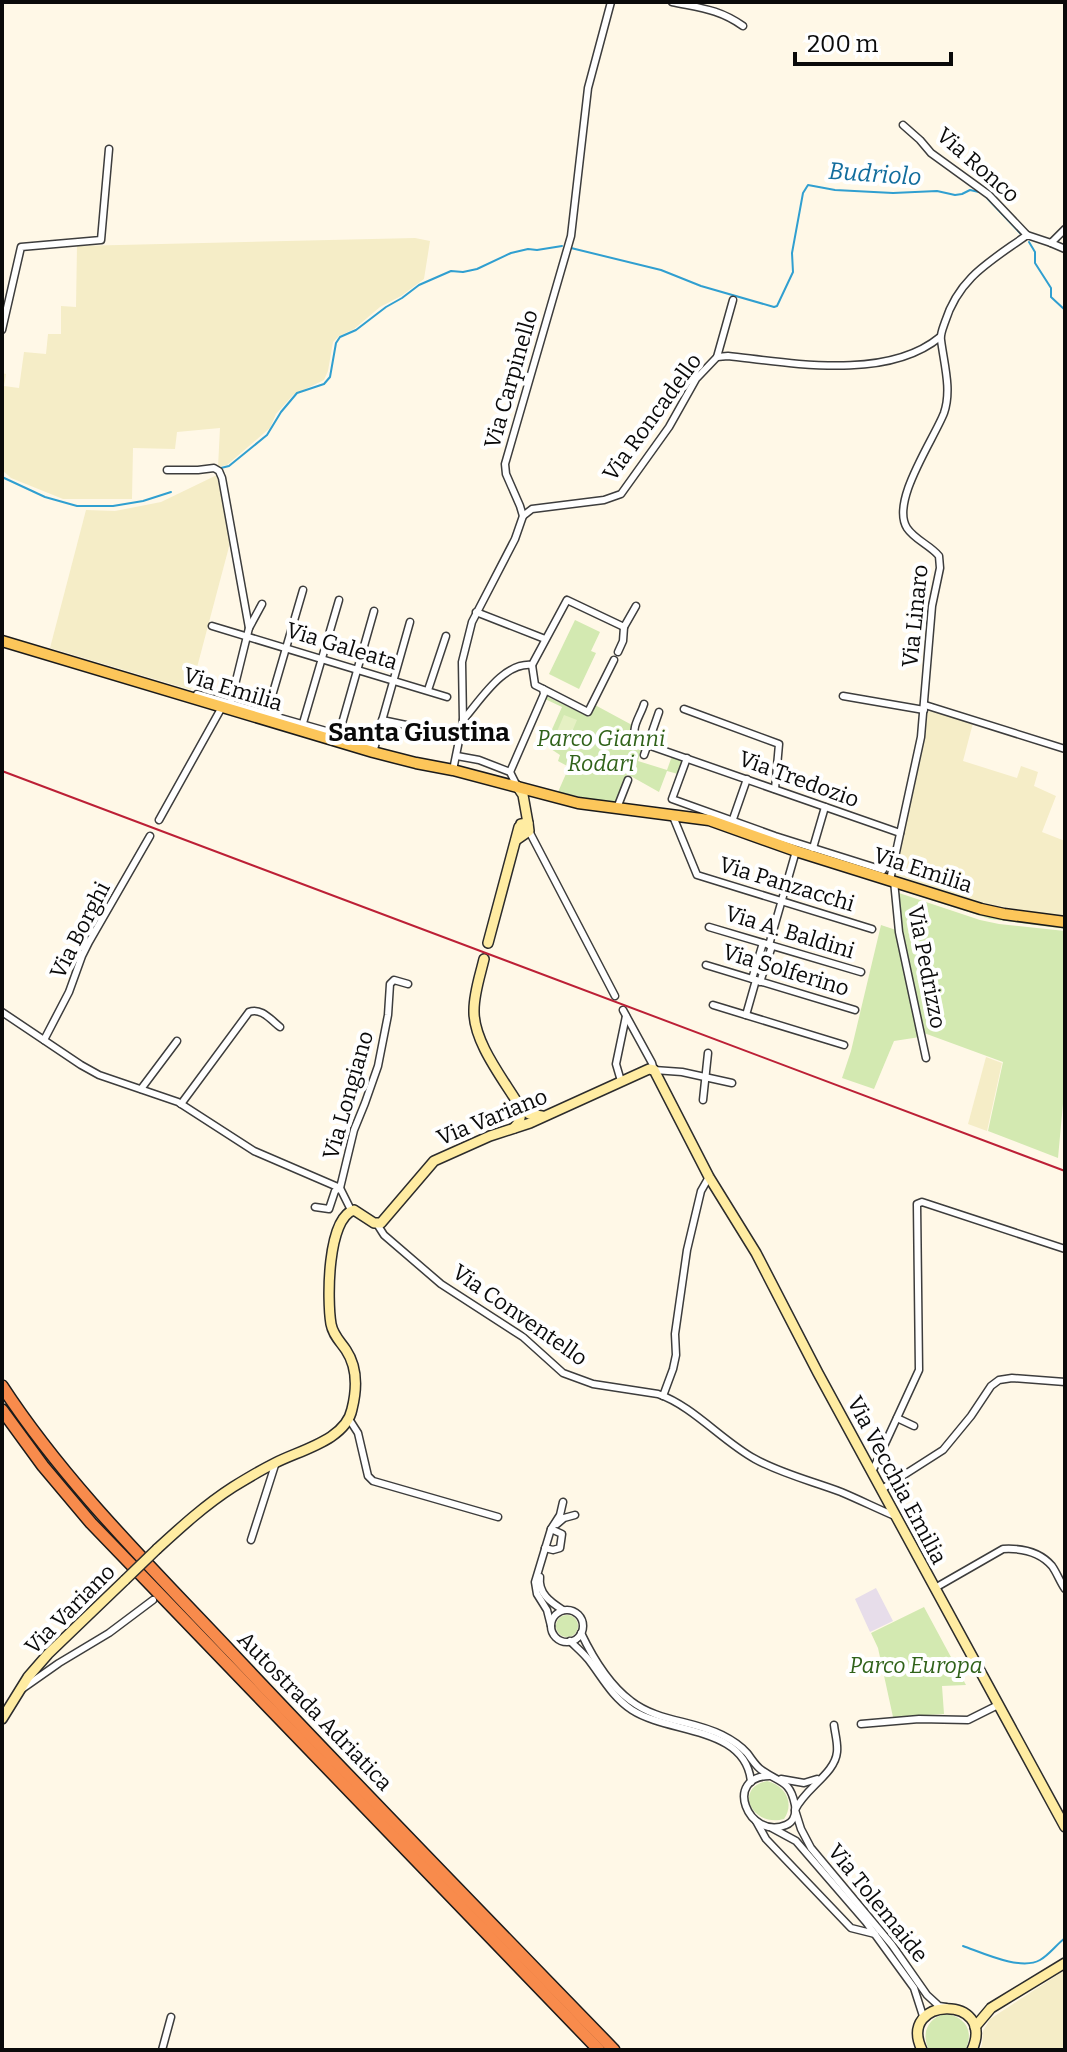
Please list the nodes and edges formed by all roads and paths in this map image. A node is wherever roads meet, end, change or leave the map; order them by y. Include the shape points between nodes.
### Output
1 (611, 2) edge
2 (672, 2) edge
3 (743, 26) dead end
4 (903, 125) dead end
5 (109, 149) dead end
6 (1065, 229) edge
7 (1027, 235) junction
8 (1051, 243) junction
9 (1065, 249) edge
10 (733, 300) dead end
11 (2, 330) edge
12 (940, 337) junction
13 (717, 357) junction
14 (167, 470) dead end
15 (523, 516) junction
16 (303, 590) dead end
17 (339, 600) dead end
18 (262, 604) dead end
19 (636, 606) dead end
20 (374, 611) dead end
21 (476, 612) junction
22 (410, 622) dead end
23 (212, 626) dead end
24 (624, 627) junction
25 (249, 628) junction
26 (246, 636) junction
27 (446, 636) dead end
28 (545, 639) junction
29 (2, 641) edge
30 (285, 648) junction
31 (618, 652) dead end
32 (321, 659) junction
33 (614, 660) dead end
34 (532, 665) junction
35 (356, 670) junction
36 (393, 680) junction
37 (543, 689) junction
38 (428, 690) junction
39 (197, 694) dead end
40 (843, 696) dead end
41 (447, 697) dead end
42 (644, 704) dead end
43 (227, 706) junction
44 (924, 707) junction
45 (684, 709) dead end
46 (659, 712) dead end
47 (267, 713) junction
48 (382, 720) junction
49 (463, 721) junction
50 (303, 723) junction
51 (406, 725) dead end
52 (339, 734) junction
53 (648, 745) junction
54 (374, 748) junction
55 (1065, 749) edge
56 (644, 755) dead end
57 (457, 756) junction
58 (687, 758) junction
59 (453, 770) junction
60 (510, 772) junction
61 (747, 779) junction
62 (628, 780) dead end
63 (517, 786) junction
64 (775, 789) junction
65 (825, 807) junction
66 (617, 808) junction
67 (698, 813) junction
68 (672, 814) junction
69 (733, 819) junction
70 (159, 820) dead end
71 (524, 828) junction
72 (900, 833) junction
73 (150, 836) dead end
74 (774, 839) junction
75 (813, 848) junction
76 (796, 851) junction
77 (889, 877) junction
78 (782, 901) junction
79 (1065, 922) edge
80 (709, 927) dead end
81 (872, 929) dead end
82 (488, 943) dead end
83 (768, 945) junction
84 (484, 959) dead end
85 (706, 965) dead end
86 (861, 972) dead end
87 (756, 980) junction
88 (408, 984) dead end
89 (615, 996) dead end
90 (713, 1005) dead end
91 (855, 1010) dead end
92 (2, 1012) edge
93 (746, 1015) junction
94 (280, 1027) dead end
95 (44, 1040) junction
96 (177, 1041) dead end
97 (844, 1045) dead end
98 (708, 1053) dead end
99 (926, 1058) dead end
100 (654, 1070) junction
101 (705, 1077) junction
102 (621, 1081) junction
103 (732, 1083) dead end
104 (141, 1089) junction
105 (703, 1100) dead end
106 (181, 1104) junction
107 (525, 1115) junction
108 (709, 1177) junction
109 (340, 1188) junction
110 (315, 1207) dead end
111 (351, 1210) junction
112 (377, 1224) junction
113 (1065, 1249) edge
114 (1065, 1382) edge
115 (2, 1386) edge
116 (663, 1396) junction
117 (2, 1410) edge
118 (897, 1418) junction
119 (349, 1419) junction
120 (914, 1426) dead end
121 (872, 1472) junction
122 (267, 1474) junction
123 (882, 1489) junction
124 (563, 1502) dead end
125 (575, 1515) dead end
126 (498, 1517) dead end
127 (897, 1517) junction
128 (553, 1529) junction
129 (251, 1540) dead end
130 (546, 1549) junction
131 (935, 1588) junction
132 (1065, 1589) edge
133 (153, 1600) dead end
134 (563, 1610) junction
135 (551, 1626) junction
136 (581, 1633) junction
137 (570, 1641) junction
138 (19, 1690) junction
139 (998, 1705) junction
140 (2, 1719) edge
141 (861, 1724) dead end
142 (834, 1725) dead end
143 (824, 1776) junction
144 (775, 1777) junction
145 (751, 1782) junction
146 (795, 1810) junction
147 (756, 1821) junction
148 (769, 1826) junction
149 (1065, 1827) edge
150 (875, 1934) junction
151 (1065, 1963) edge
152 (946, 2007) junction
153 (991, 2008) junction
154 (963, 2011) junction
155 (171, 2017) dead end
156 (924, 2019) junction
157 (975, 2027) junction
158 (918, 2036) junction
159 (162, 2050) edge
160 (599, 2050) edge
161 (614, 2050) edge
162 (912, 2050) edge
163 (922, 2050) edge
164 (972, 2050) edge

1 - 15 street, Via Carpinello via 588,88 571,236 507,453 506,474
2 - 3 street via 714,10
4 - 7 street, Via Ronco via 931,153 989,195
5 - 11 street via 101,240 21,247
6 - 8 street
7 - 8 street
7 - 12 street via 981,267 960,291
8 - 9 street
10 - 13 street, Via Roncadello
12 - 13 street, Via Roncadello via 914,353 867,365
12 - 44 street, Via Linaro via 947,400 903,510 905,524 940,561
13 - 15 street, Via Roncadello via 696,379 621,494 532,509
14 - 25 street via 219,471
15 - 21 street
16 - 30 street
17 - 32 street
18 - 25 street
19 - 24 street
20 - 35 street
21 - 28 street
21 - 49 street via 462,662
22 - 36 street
23 - 26 street, Via Galeata
24 - 28 street via 567,600
24 - 31 street
25 - 26 street
26 - 30 street, Via Galeata
26 - 43 street
27 - 38 street
28 - 34 street
29 - 43 main road, Via Emilia
30 - 32 street, Via Galeata
30 - 47 street
32 - 35 street, Via Galeata
32 - 50 street
33 - 37 street via 588,712
34 - 37 street via 535,685
34 - 49 street via 520,665 503,676
35 - 36 street, Via Galeata
35 - 52 street
36 - 38 street, Via Galeata
36 - 48 street
37 - 60 street
38 - 41 street, Via Galeata
39 - 43 street, Via Emilia
40 - 44 street
42 - 53 street via 633,733
43 - 47 street, Via Emilia
43 - 54 main road, Via Emilia
43 - 70 street
44 - 55 street
44 - 72 street, Via Linaro
45 - 64 street via 779,744
46 - 53 street
47 - 50 street, Via Emilia
48 - 51 street
48 - 54 street
49 - 57 street
50 - 52 street, Via Emilia
52 - 54 street, Via Emilia
53 - 56 street
53 - 58 street, Via Tredozio
54 - 59 main road, Via Emilia
57 - 59 street
57 - 60 street
58 - 61 street, Via Tredozio
58 - 67 street via 672,799
59 - 63 main road, Via Emilia
60 - 63 street
61 - 64 street, Via Tredozio
61 - 69 street
62 - 66 street
63 - 66 main road, Via Emilia
63 - 71 street via 523,795
64 - 65 street, Via Tredozio
65 - 72 street, Via Tredozio
65 - 75 street
66 - 68 main road, Via Emilia
67 - 68 main road, Via Emilia
67 - 69 street, Via Emilia
67 - 74 main road, Via Emilia
68 - 78 street, Via Panzacchi via 697,875
69 - 74 street, Via Emilia
71 - 82 street via 514,842
71 - 89 street
72 - 77 street, Via Linaro
73 - 95 street, Via Borghi via 82,956
74 - 75 street, Via Emilia
74 - 76 main road, Via Emilia
75 - 77 street, Via Emilia
76 - 77 main road, Via Emilia
76 - 78 street
77 - 79 main road, Via Emilia via 981,909
77 - 99 street, Via Pedrizzo
78 - 81 street, Via Panzacchi
78 - 83 street
80 - 83 street, Via A. Baldini
83 - 86 street, Via A. Baldini
83 - 87 street
84 - 107 street via 475,1022
85 - 87 street, Via Solferino
87 - 91 street, Via Solferino
87 - 93 street
88 - 109 street, Via Longiano via 390,984 384,1043 348,1147
90 - 93 street
92 - 95 street, Via Longiano
93 - 97 street
94 - 106 street via 259,1011 249,1012
95 - 104 street, Via Longiano via 99,1075
96 - 104 street
98 - 101 street
100 - 101 street
100 - 102 street, Via Variano
100 - 102 street via 625,1013 616,1064
100 - 108 street, Via Vecchia Emilia
101 - 103 street
101 - 105 street
102 - 107 street, Via Variano via 546,1116
104 - 106 street, Via Longiano
106 - 109 street, Via Longiano via 254,1151
107 - 112 street, Via Variano via 514,1128 434,1161
108 - 116 street via 690,1238 675,1361
108 - 121 street, Via Vecchia Emilia via 756,1253
109 - 110 street, Via Longiano via 329,1209
109 - 111 street, Via Longiano
111 - 112 street
111 - 119 street via 338,1227 330,1268 334,1335 355,1370
112 - 116 street, Via Conventello via 441,1284 523,1337 563,1373
113 - 118 street via 917,1204 919,1370
114 - 123 street via 999,1380 943,1450
115 - 161 highway, Autostrada Adriatica via 100,1513
116 - 127 street, Via Conventello via 759,1462
117 - 160 highway, Autostrada Adriatica via 91,1523
118 - 120 street
118 - 121 street
119 - 122 street, Via Variano via 320,1443 276,1462
119 - 126 street via 373,1481
121 - 123 street, Via Vecchia Emilia
122 - 129 street
122 - 138 street, Via Variano, bridge via 202,1509 48,1654
123 - 127 street, Via Vecchia Emilia
124 - 128 street
125 - 128 street
127 - 131 street, Via Vecchia Emilia
128 - 130 street
130 - 134 street via 540,1589
130 - 135 street via 535,1587
131 - 132 street via 1003,1549 1016,1548 1038,1554
131 - 139 street, Via Vecchia Emilia
133 - 138 street, Via Variano
134 - 135 street
134 - 136 street, Via Tolemaide via 577,1614
135 - 137 street via 557,1638
136 - 137 street
136 - 144 street, Via Tolemaide via 605,1674 632,1702 656,1715 726,1736
137 - 145 street via 617,1699 653,1721 723,1742 745,1762
138 - 140 street, Via Variano
139 - 141 street via 968,1720
139 - 149 street, Via Vecchia Emilia
142 - 143 street via 837,1753
143 - 144 street via 804,1783
143 - 146 street
144 - 145 street
144 - 146 street, Via Tolemaide via 785,1783
145 - 147 street via 744,1803
146 - 148 street via 789,1824
146 - 152 street, Via Tolemaide via 811,1848 927,1995
147 - 148 street, Via Tolemaide
147 - 150 street via 766,1839 851,1928
148 - 150 street, Via Tolemaide via 796,1841
150 - 156 street, Via Tolemaide via 914,1988
151 - 153 street, Via Tolemaide
152 - 154 street, Via Tolemaide
152 - 156 street
153 - 154 street, Via Tolemaide
153 - 157 street, Via Tolemaide
154 - 157 street
155 - 159 street
156 - 158 street
157 - 164 street
158 - 162 street
158 - 163 street

